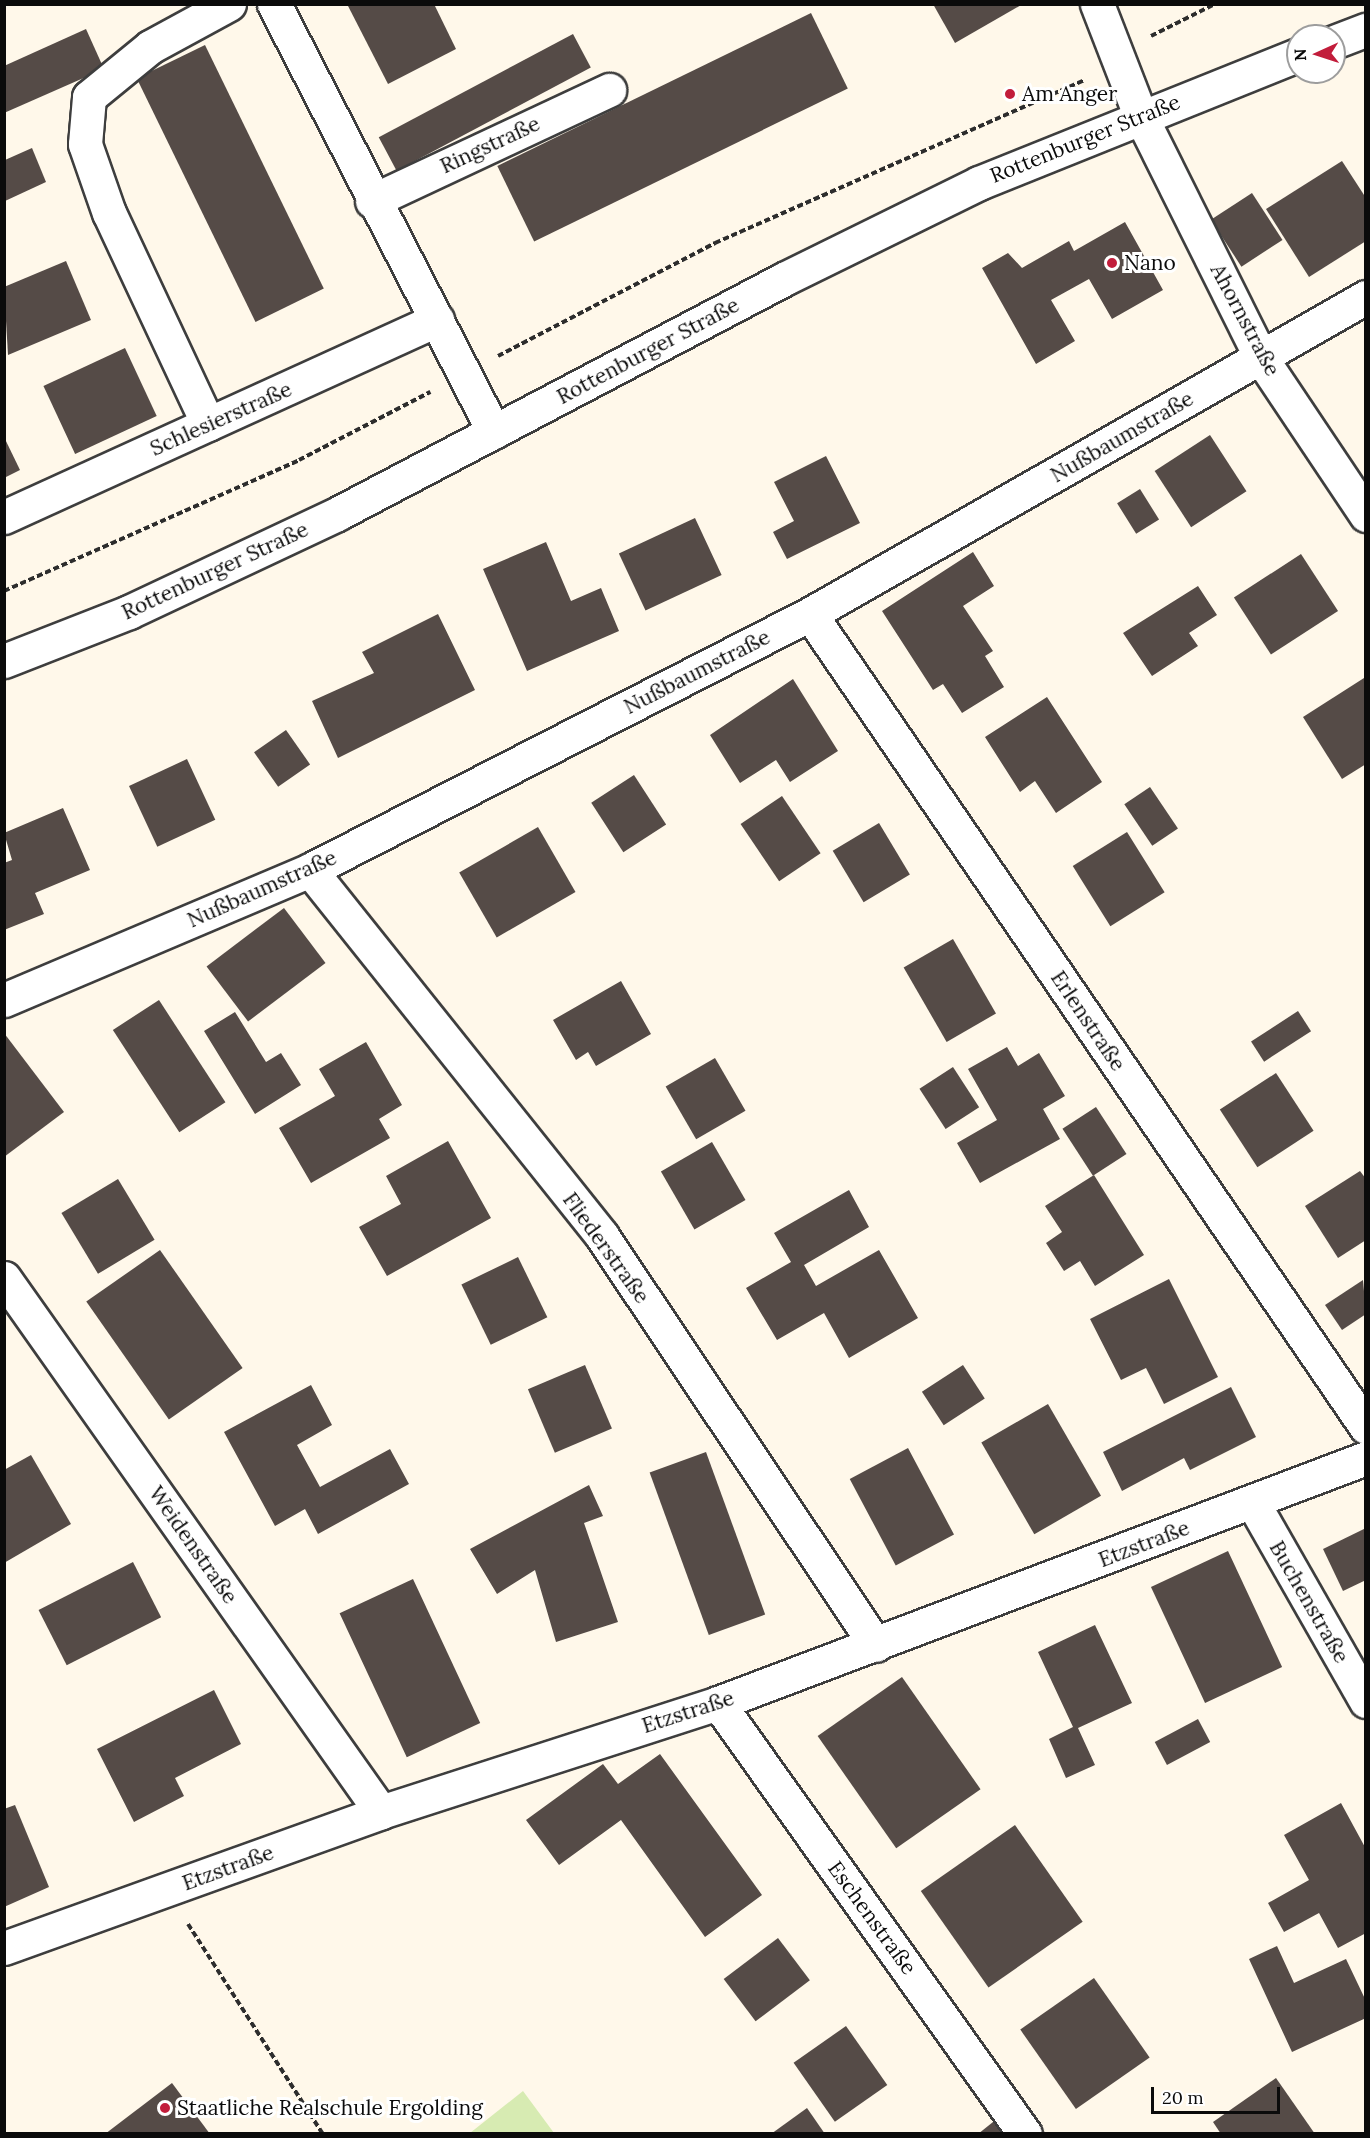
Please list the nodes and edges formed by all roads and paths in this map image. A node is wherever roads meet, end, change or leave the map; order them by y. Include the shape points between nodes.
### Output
1 (229, 4) edge
2 (274, 4) edge
3 (1097, 4) edge
4 (1215, 4) edge
5 (1365, 30) edge
6 (1346, 37) edge
7 (1118, 52) junction
8 (1286, 60) edge
9 (609, 90) dead end
10 (1140, 115) junction
11 (372, 201) junction
12 (1365, 297) edge
13 (437, 320) junction
14 (1261, 358) junction
15 (466, 373) junction
16 (208, 424) junction
17 (495, 432) junction
18 (1365, 515) edge
19 (4, 517) edge
20 (4, 591) edge
21 (810, 614) junction
22 (4, 661) edge
23 (310, 870) junction
24 (4, 1000) edge
25 (4, 1278) edge
26 (1365, 1427) edge
27 (1365, 1458) edge
28 (1253, 1503) junction
29 (876, 1645) junction
30 (1365, 1701) edge
31 (718, 1703) junction
32 (381, 1812) junction
33 (166, 1891) junction
34 (4, 1947) edge
35 (323, 2133) edge
36 (1026, 2133) edge

1 - 16 street via 150,47 89,97 86,144 109,213
2 - 11 street
3 - 7 street
4 - 7 path
5 - 6 street
7 - 10 street
7 - 15 path via 1085,80 716,243
8 - 10 street, Rottenburger Straße
9 - 11 street, Ringstraße
10 - 14 street, Ahornstraße
10 - 17 street, Rottenburger Straße via 968,188
11 - 13 street
12 - 14 street, Nußbaumstraße
13 - 15 street
13 - 16 street, Schlesierstraße
14 - 18 street, Ahornstraße
14 - 21 street, Nußbaumstraße
15 - 17 street
15 - 20 path via 299,460
16 - 19 street, Schlesierstraße
17 - 22 street, Rottenburger Straße via 337,514 129,612
21 - 23 street, Nußbaumstraße
21 - 26 street, Erlenstraße
23 - 24 street, Nußbaumstraße
23 - 29 street, Fliederstraße via 602,1236
25 - 32 street, Weidenstraße
27 - 28 street, Etzstraße
28 - 29 street, Etzstraße
28 - 30 street, Buchenstraße
29 - 31 street, Etzstraße
31 - 32 street, Etzstraße
31 - 36 street, Eschenstraße
32 - 33 street, Etzstraße
33 - 34 street, Etzstraße
33 - 35 path

